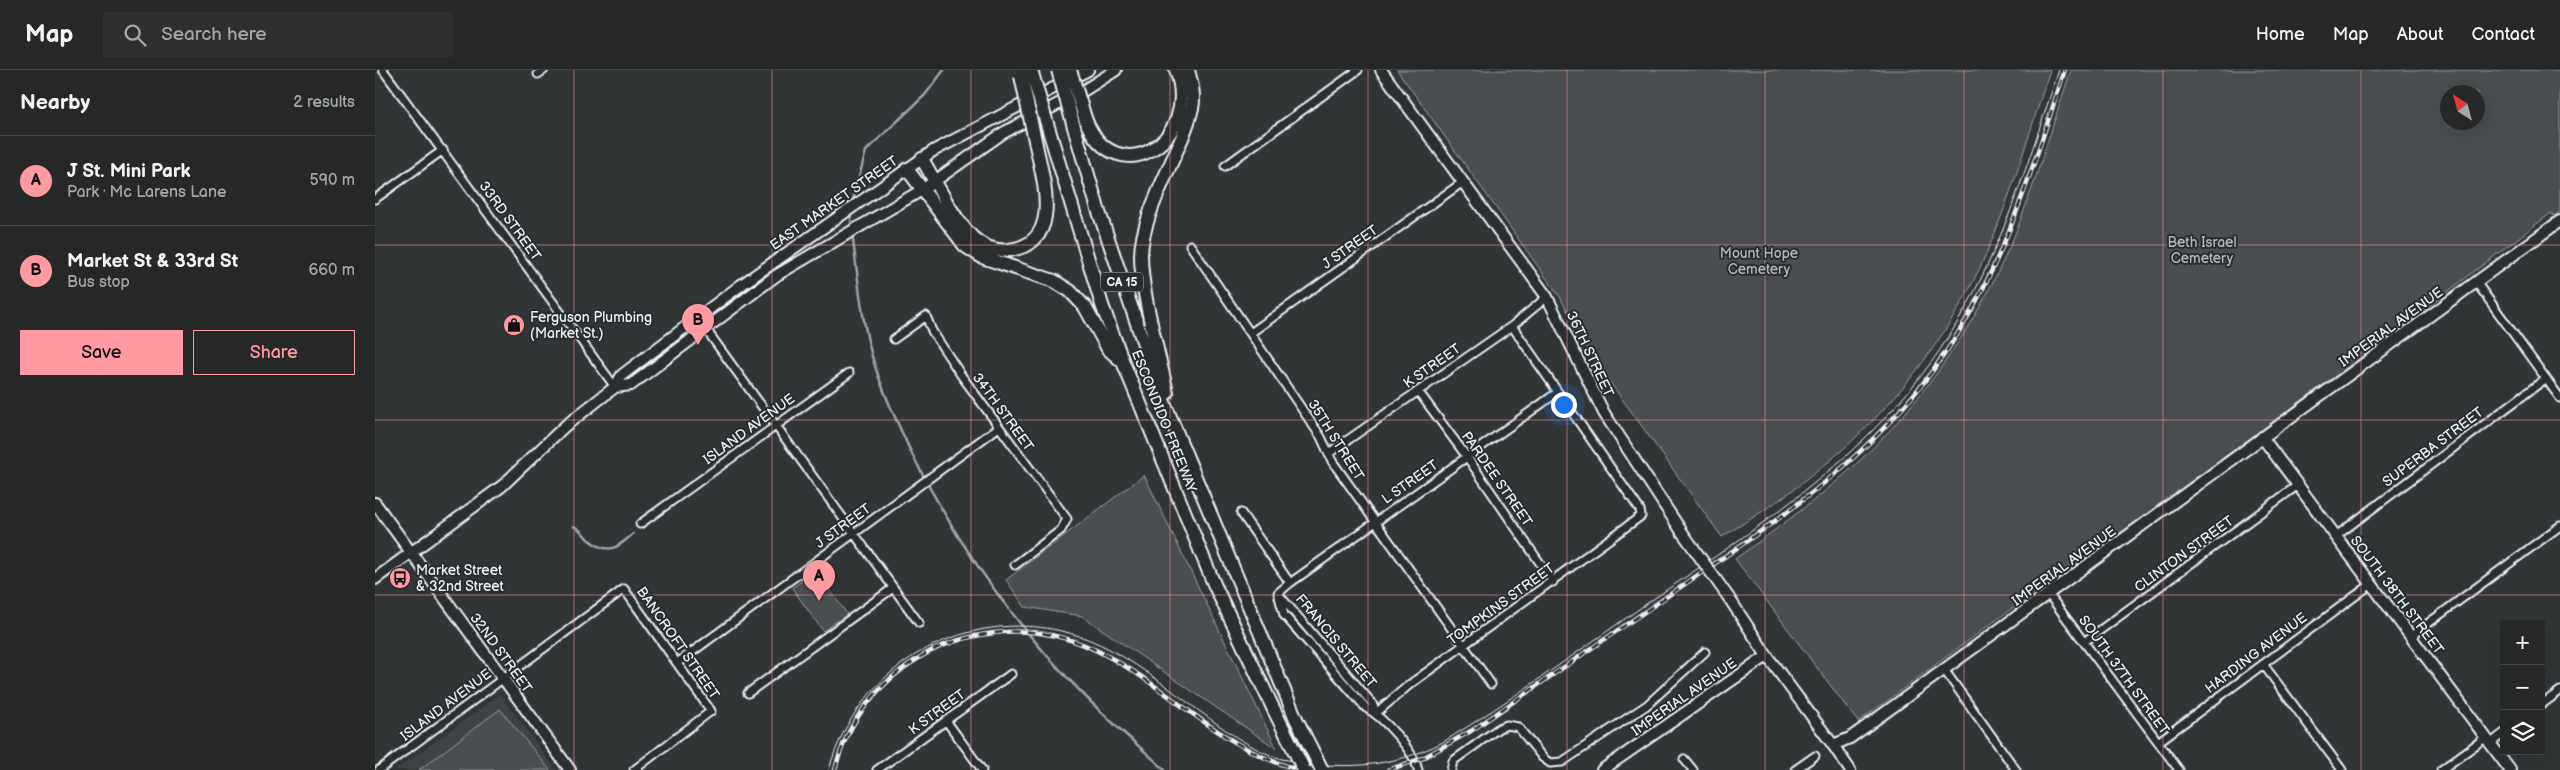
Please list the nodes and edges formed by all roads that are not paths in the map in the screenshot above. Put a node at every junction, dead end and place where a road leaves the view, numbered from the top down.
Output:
1 (1058, 70) edge
2 (1070, 70) edge
3 (1088, 70) edge
4 (1116, 70) edge
5 (1176, 70) edge
6 (1188, 70) edge
7 (1358, 70) edge
8 (1381, 70) edge
9 (386, 71) edge
10 (1026, 72) edge
11 (1080, 124) junction
12 (443, 150) junction
13 (922, 159) junction
14 (1225, 166) dead end
15 (907, 169) junction
16 (935, 180) junction
17 (1463, 182) junction
18 (922, 190) junction
19 (375, 199) edge
20 (2560, 221) edge
21 (1191, 245) dead end
22 (2476, 282) junction
23 (1547, 297) junction
24 (697, 317) junction
25 (1512, 326) junction
26 (706, 328) junction
27 (1252, 332) junction
28 (894, 339) dead end
29 (1123, 362) junction
30 (849, 372) dead end
31 (2545, 379) junction
32 (615, 387) junction
33 (1418, 391) junction
34 (1558, 392) junction
35 (2560, 398) edge
36 (776, 425) junction
37 (999, 427) junction
38 (1176, 434) junction
39 (2262, 437) junction
40 (1329, 453) junction
41 (1467, 457) junction
42 (2298, 485) junction
43 (375, 503) edge
44 (1241, 513) dead end
45 (1374, 522) junction
46 (640, 524) dead end
47 (2560, 526) edge
48 (854, 533) junction
49 (2336, 536) junction
50 (411, 552) junction
51 (1015, 565) dead end
52 (375, 579) edge
53 (1290, 582) junction
54 (1553, 582) junction
55 (2370, 585) junction
56 (893, 588) junction
57 (625, 589) joint
58 (1278, 593) joint
59 (2049, 595) junction
60 (919, 623) dead end
61 (2411, 636) junction
62 (2084, 642) junction
63 (1463, 647) junction
64 (1705, 652) dead end
65 (1767, 656) junction
66 (677, 663) junction
67 (2263, 664) junction
68 (1945, 671) junction
69 (1011, 674) dead end
70 (503, 678) junction
71 (1491, 684) dead end
72 (2560, 691) edge
73 (748, 693) dead end
74 (2545, 702) edge
75 (1376, 713) junction
76 (947, 722) junction
77 (2500, 735) edge
78 (2488, 740) junction
79 (2158, 742) junction
80 (1833, 745) junction
81 (1815, 756) dead end
82 (1685, 759) dead end
83 (379, 770) edge
84 (571, 770) edge
85 (634, 770) edge
86 (877, 770) edge
87 (982, 770) edge
88 (1303, 770) edge
89 (1322, 770) edge
90 (1419, 770) edge
91 (1451, 770) edge
92 (1602, 770) edge
93 (1693, 770) edge
94 (1795, 770) edge
95 (1850, 770) edge
96 (2016, 770) edge
97 (2179, 770) edge
98 (2342, 770) edge
99 (2441, 770) edge
100 (2510, 770) edge

1 - 11 highway, ESCONDIDO FREEWAY / CA 15, bridge
2 - 11 highway, bridge
3 - 13 main road, EAST MARKET STREET
4 - 16 main road
5 - 11 highway
6 - 38 highway
7 - 14 street
8 - 17 main road, 36TH STREET
9 - 12 street, 33RD STREET
10 - 16 highway, bridge
10 - 29 highway, ESCONDIDO FREEWAY / CA 15, bridge
11 - 38 highway, ESCONDIDO FREEWAY / CA 15
12 - 19 street
12 - 32 street, 33RD STREET
13 - 15 main road, EAST MARKET STREET
13 - 16 highway
15 - 18 highway
15 - 24 main road, EAST MARKET STREET
16 - 18 main road
17 - 23 main road, 36TH STREET
17 - 27 street, J STREET
18 - 26 main road, EAST MARKET STREET
18 - 29 highway
20 - 22 main road, IMPERIAL AVENUE
21 - 27 street, 35TH STREET
22 - 31 street
22 - 39 main road, IMPERIAL AVENUE
23 - 25 street, K STREET
23 - 65 main road, 36TH STREET, bridge
24 - 26 street
24 - 32 main road, EAST MARKET STREET
25 - 33 street, K STREET
25 - 34 street
26 - 32 main road, EAST MARKET STREET
26 - 36 street
27 - 40 street, 35TH STREET
28 - 37 street, 34TH STREET
29 - 88 highway, ESCONDIDO FREEWAY / CA 15, bridge
30 - 36 street, ISLAND AVENUE
31 - 35 street
31 - 49 street, SUPERBA STREET
32 - 50 main road, EAST MARKET STREET
33 - 40 street, K STREET
33 - 41 street, PARDEE STREET
34 - 41 street, L STREET
34 - 54 street, TOMPKINS STREET
36 - 46 street, ISLAND AVENUE
36 - 48 street
37 - 48 street, J STREET
37 - 51 street, 34TH STREET
38 - 89 highway, ESCONDIDO FREEWAY / CA 15, bridge
39 - 42 main road, SOUTH 38TH STREET
39 - 59 main road, IMPERIAL AVENUE
40 - 45 street, 35TH STREET
41 - 45 street, L STREET
41 - 54 street, PARDEE STREET
42 - 49 main road, SOUTH 38TH STREET
42 - 62 street, CLINTON STREET
43 - 50 main road, 32ND STREET
44 - 53 street, FRANCIS STREET
45 - 53 street, L STREET
45 - 63 street, 35TH STREET
47 - 61 street
48 - 56 street
48 - 66 street, J STREET
49 - 55 main road, SOUTH 38TH STREET
50 - 52 main road, EAST MARKET STREET
50 - 70 main road, 32ND STREET
53 - 58 street, L STREET
54 - 63 street, TOMPKINS STREET
55 - 61 main road, SOUTH 38TH STREET
55 - 67 street, HARDING AVENUE
56 - 60 street
56 - 73 street
57 - 66 street, BANCROFT STREET
57 - 70 street, ISLAND AVENUE
58 - 75 street, FRANCIS STREET
59 - 62 street, SOUTH 37TH STREET
59 - 68 main road, IMPERIAL AVENUE
61 - 78 main road, SOUTH 38TH STREET
62 - 79 street, SOUTH 37TH STREET
63 - 71 street, 35TH STREET
63 - 75 street, TOMPKINS STREET
64 - 91 street
65 - 80 main road
65 - 92 main road, IMPERIAL AVENUE
66 - 85 street, BANCROFT STREET
67 - 79 street, HARDING AVENUE
67 - 98 street
68 - 80 main road, IMPERIAL AVENUE
68 - 96 street
69 - 76 street, K STREET
70 - 83 street, ISLAND AVENUE
70 - 84 main road, 32ND STREET
72 - 74 street
75 - 90 street, FRANCIS STREET
76 - 86 street, K STREET
76 - 87 street
77 - 78 street
78 - 99 street
78 - 100 main road, SOUTH 38TH STREET
79 - 97 street, SOUTH 37TH STREET
80 - 95 main road
81 - 94 street
82 - 93 street

